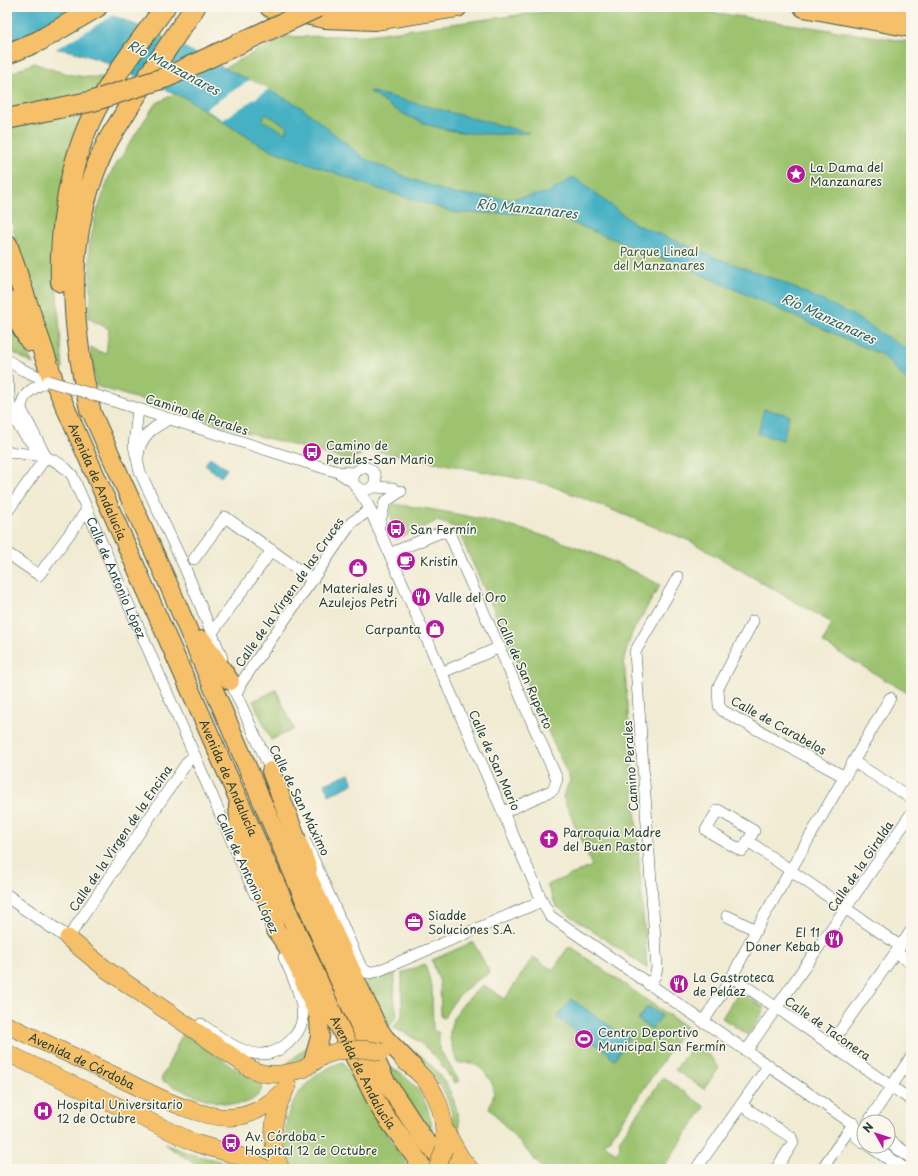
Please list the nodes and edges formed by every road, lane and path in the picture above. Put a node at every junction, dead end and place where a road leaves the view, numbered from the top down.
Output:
1 (97, 7) edge
2 (165, 7) edge
3 (270, 7) edge
4 (318, 7) edge
5 (457, 7) edge
6 (804, 7) edge
7 (889, 7) edge
8 (192, 11) edge
9 (911, 11) edge
10 (911, 27) edge
11 (7, 54) edge
12 (7, 119) edge
13 (7, 244) edge
14 (7, 301) edge
15 (7, 360) edge
16 (7, 379) edge
17 (50, 379) junction
18 (97, 403) junction
19 (138, 409) junction
20 (170, 419) junction
21 (7, 452) edge
22 (46, 457) junction
23 (137, 464) junction
24 (354, 481) junction
25 (373, 484) junction
26 (401, 491) dead end
27 (369, 508) junction
28 (87, 510) junction
29 (7, 512) edge
30 (378, 529) junction
31 (272, 550) junction
32 (7, 553) edge
33 (390, 554) junction
34 (194, 558) dead end
35 (678, 577) dead end
36 (313, 580) junction
37 (167, 581) junction
38 (753, 621) dead end
39 (211, 634) junction
40 (500, 647) junction
41 (441, 673) junction
42 (233, 688) junction
43 (890, 698) dead end
44 (196, 756) junction
45 (854, 762) junction
46 (271, 771) junction
47 (845, 777) junction
48 (237, 793) junction
49 (258, 793) junction
50 (911, 798) edge
51 (504, 812) junction
52 (911, 814) edge
53 (748, 841) dead end
54 (791, 870) junction
55 (7, 896) edge
56 (319, 900) junction
57 (542, 901) junction
58 (846, 910) junction
59 (727, 916) dead end
60 (275, 929) junction
61 (756, 930) junction
62 (911, 931) edge
63 (68, 938) junction
64 (898, 949) junction
65 (911, 963) edge
66 (732, 977) junction
67 (649, 985) junction
68 (775, 1008) junction
69 (704, 1022) junction
70 (7, 1024) edge
71 (830, 1045) junction
72 (747, 1050) junction
73 (7, 1053) edge
74 (911, 1056) edge
75 (7, 1059) edge
76 (308, 1065) junction
77 (769, 1066) junction
78 (414, 1068) junction
79 (288, 1086) junction
80 (891, 1087) junction
81 (96, 1096) junction
82 (911, 1100) edge
83 (741, 1105) junction
84 (873, 1114) edge
85 (856, 1127) edge
86 (445, 1130) junction
87 (856, 1136) edge
88 (896, 1147) edge
89 (882, 1154) edge
90 (911, 1157) edge
91 (266, 1169) edge
92 (281, 1169) edge
93 (424, 1169) edge
94 (437, 1169) edge
95 (450, 1169) edge
96 (470, 1169) edge
97 (696, 1169) edge
98 (776, 1169) edge
99 (822, 1169) edge
100 (904, 1169) edge

1 - 11 highway
2 - 18 highway
3 - 5 highway
4 - 12 highway, bridge
6 - 10 highway
7 - 9 highway
8 - 18 highway
13 - 17 highway
14 - 17 highway
15 - 17 street, Camino de Perales
16 - 22 street
17 - 18 street, Camino de Perales, bridge
17 - 22 street
17 - 48 highway, Avenida de Andalucía
18 - 19 street, Camino de Perales
18 - 37 highway, Avenida de Andalucía
19 - 20 street, Camino de Perales
19 - 23 street, Calle de San Máximo
20 - 23 street
20 - 24 street, Camino de Perales
21 - 22 street
22 - 28 street, Calle de Antonio López
22 - 29 street
23 - 39 street, Calle de San Máximo
24 - 25 street, Camino de Perales
24 - 25 street, Camino de Perales
24 - 27 street, Calle de San Mario
25 - 27 street
26 - 30 street
27 - 30 street, Calle de San Mario
27 - 36 street, Calle de la Virgen de las Cruces
28 - 32 street
28 - 44 street, Calle de Antonio López
30 - 33 street, Calle de San Mario
31 - 34 street
31 - 36 street
31 - 39 street
33 - 40 street, Calle de San Ruperto
33 - 41 street, Calle de San Mario
35 - 67 street, Camino Perales
36 - 42 street, Calle de la Virgen de las Cruces
37 - 42 highway
37 - 49 highway, Avenida de Andalucía
38 - 47 street, Calle de Carabelos
39 - 42 street, Calle de San Máximo
40 - 41 street
40 - 51 street, Calle de San Ruperto
41 - 51 street, Calle de San Mario
42 - 46 street, Calle de San Máximo
43 - 45 street
44 - 60 street, Calle de Antonio López
44 - 63 street, Calle de la Virgen de la Encina
45 - 47 street
45 - 50 street
46 - 56 highway
46 - 57 street, Calle de San Máximo
47 - 54 street
48 - 60 highway
48 - 93 highway, Avenida de Andalucía
49 - 56 highway
49 - 95 highway, Avenida de Andalucía
51 - 57 street, Calle de San Mario
52 - 58 street, Calle de la Giralda
53 - 54 street
54 - 58 street
54 - 61 street
55 - 63 street, Calle de Antonio López
56 - 78 highway
57 - 67 street, Calle de San Mario
58 - 64 street
58 - 68 street, Calle de la Giralda
59 - 61 street
60 - 63 street, Calle de Antonio López
60 - 76 highway
61 - 66 street
62 - 64 street
63 - 76 main road
64 - 65 street
64 - 71 street
66 - 68 street, Calle de Taconera
66 - 69 street
67 - 69 street, Calle de San Mario
68 - 71 street, Calle de Taconera
68 - 72 street, Calle de la Giralda
69 - 72 street, Calle de San Mario
70 - 79 main road, Avenida de Córdoba
71 - 80 street, Calle de Taconera
72 - 77 street, Calle de San Mario
73 - 81 main road
74 - 80 street
75 - 81 main road
76 - 78 main road, bridge
76 - 79 main road
77 - 83 street
77 - 85 street, Calle de San Mario
78 - 86 main road
79 - 92 main road
80 - 82 street, Calle de Taconera
80 - 84 street
81 - 91 main road
83 - 97 street
83 - 98 street
86 - 94 main road, bridge
86 - 96 main road
87 - 99 street
88 - 90 street
89 - 100 street

